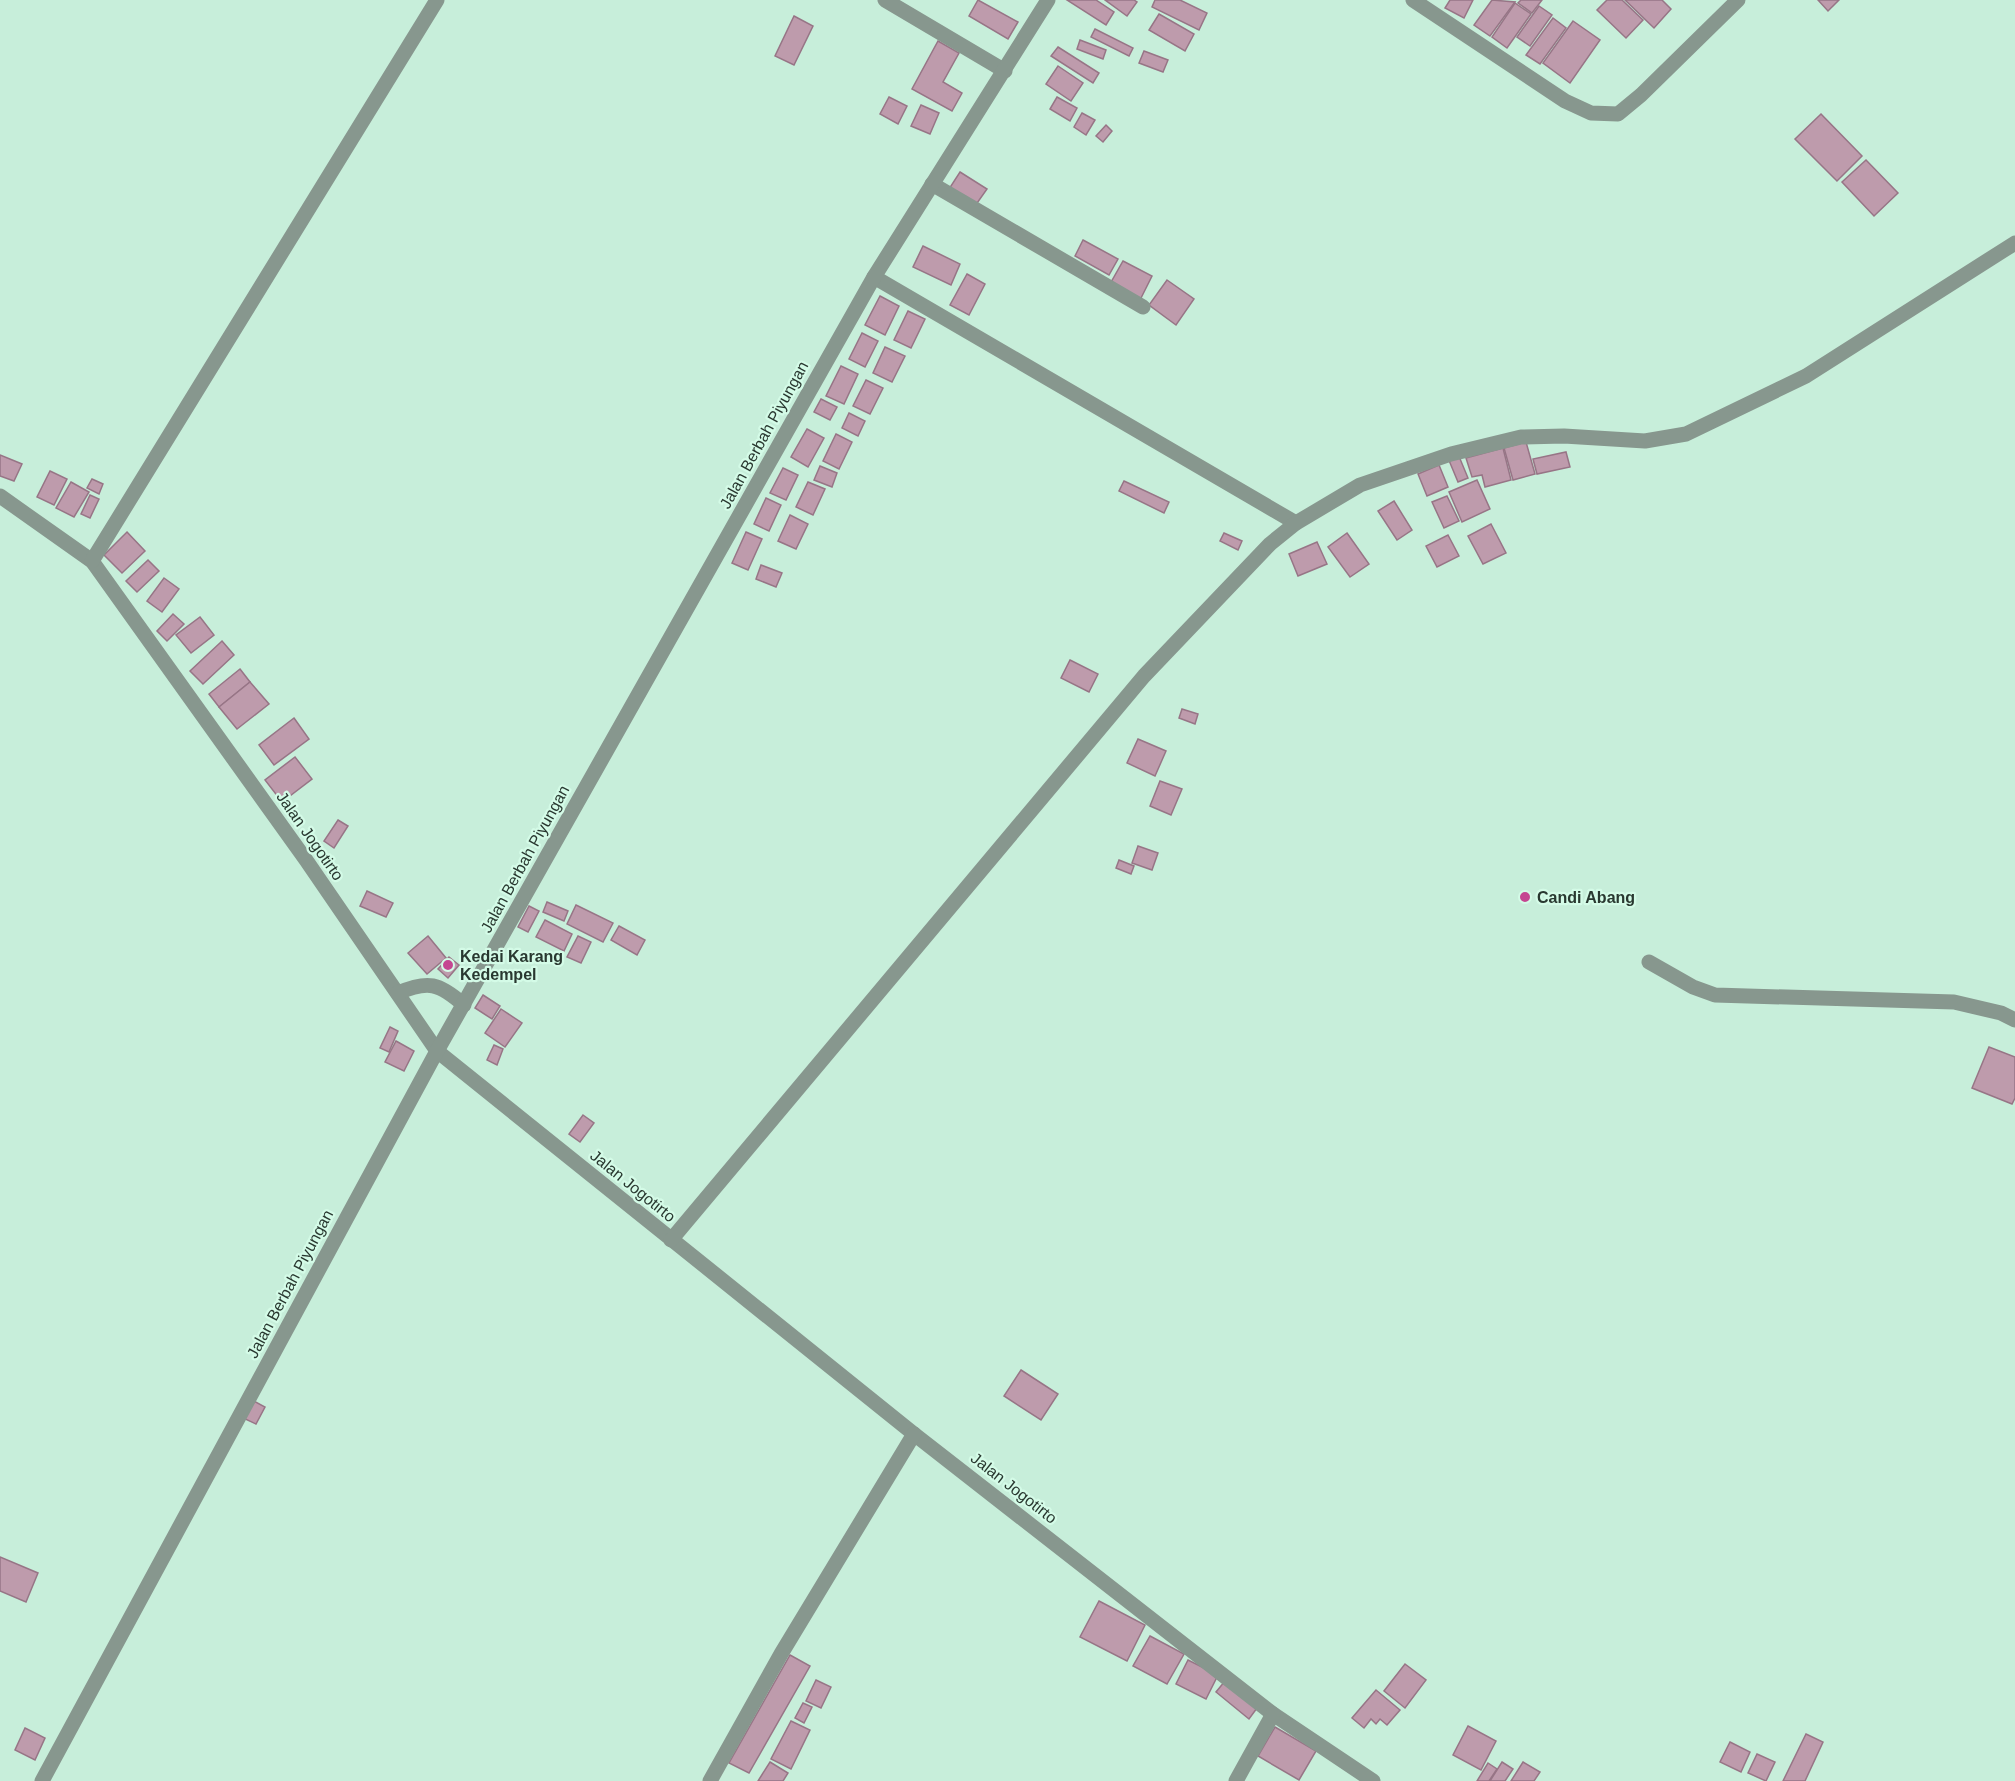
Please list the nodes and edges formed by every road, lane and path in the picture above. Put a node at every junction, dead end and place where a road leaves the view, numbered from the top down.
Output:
1 (436, 0) edge
2 (885, 0) edge
3 (1048, 0) edge
4 (1413, 0) edge
5 (1738, 0) edge
6 (1005, 71) junction
7 (932, 184) junction
8 (2015, 243) edge
9 (874, 277) junction
10 (1143, 307) dead end
11 (0, 496) edge
12 (1296, 523) junction
13 (92, 561) junction
14 (1649, 962) dead end
15 (398, 993) junction
16 (464, 1005) junction
17 (2015, 1020) edge
18 (437, 1051) junction
19 (671, 1240) junction
20 (914, 1434) junction
21 (1273, 1714) junction
22 (42, 1781) edge
23 (710, 1781) edge
24 (1236, 1781) edge
25 (1373, 1781) edge

1 - 13 street
2 - 6 street
3 - 6 street, Jalan Berbah Piyungan
4 - 5 street
6 - 7 street, Jalan Berbah Piyungan
7 - 9 street, Jalan Berbah Piyungan
7 - 10 street
8 - 12 street
9 - 12 street
9 - 16 street, Jalan Berbah Piyungan
11 - 13 street, Jalan Jogotirto
12 - 19 street
13 - 15 street, Jalan Jogotirto
14 - 17 street
15 - 16 street
15 - 18 street, Jalan Jogotirto
16 - 18 street, Jalan Berbah Piyungan
18 - 19 street, Jalan Jogotirto
18 - 22 street, Jalan Berbah Piyungan
19 - 20 street, Jalan Jogotirto
20 - 21 street, Jalan Jogotirto
20 - 23 street
21 - 24 street
21 - 25 street, Jalan Jogotirto

